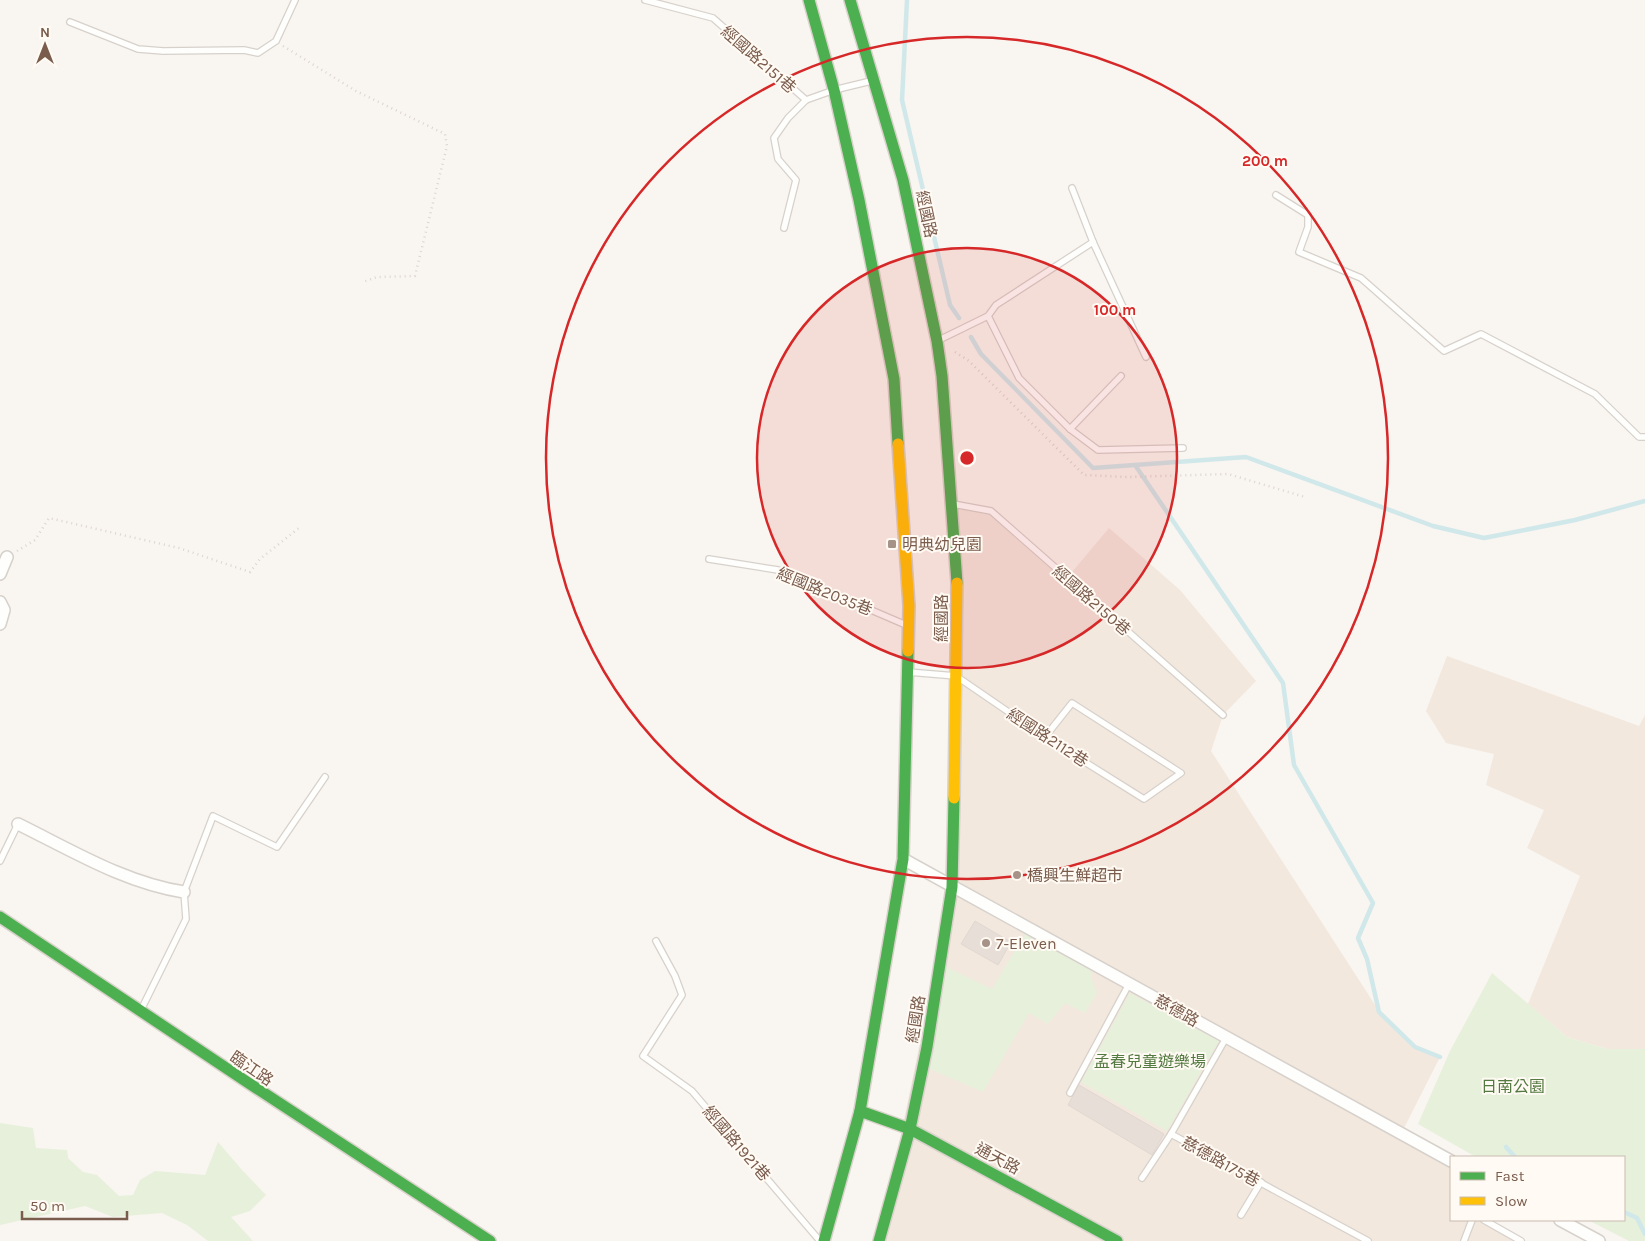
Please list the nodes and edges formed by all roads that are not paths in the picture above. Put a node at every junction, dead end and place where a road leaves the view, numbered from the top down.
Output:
1 (296, 0) edge
2 (645, 0) edge
3 (809, 0) edge
4 (850, 0) edge
5 (70, 22) dead end
6 (873, 80) junction
7 (834, 90) junction
8 (806, 100) junction
9 (1072, 188) dead end
10 (1276, 195) dead end
11 (784, 228) dead end
12 (1093, 242) junction
13 (988, 316) junction
14 (937, 341) junction
15 (1146, 357) dead end
16 (1121, 376) dead end
17 (1070, 430) junction
18 (1645, 437) edge
19 (1183, 448) dead end
20 (951, 504) junction
21 (7, 557) road end
22 (709, 560) dead end
23 (0, 574) edge
24 (0, 602) edge
25 (0, 624) edge
26 (908, 626) junction
27 (907, 672) junction
28 (956, 676) junction
29 (1223, 715) dead end
30 (1045, 737) junction
31 (325, 777) dead end
32 (18, 824) joint
33 (903, 859) junction
34 (0, 862) edge
35 (952, 887) junction
36 (184, 892) junction
37 (0, 917) edge
38 (656, 941) dead end
39 (1129, 984) junction
40 (140, 1012) junction
41 (1226, 1038) junction
42 (1070, 1092) dead end
43 (860, 1111) junction
44 (910, 1129) junction
45 (1171, 1134) junction
46 (1450, 1160) edge
47 (1142, 1178) dead end
48 (1261, 1182) junction
49 (1241, 1215) dead end
50 (1472, 1221) edge
51 (1486, 1221) edge
52 (1562, 1221) edge
53 (1099, 1236) edge
54 (490, 1241) edge
55 (822, 1241) edge
56 (879, 1241) edge
57 (1117, 1241) edge
58 (1368, 1241) edge
59 (1464, 1241) edge
60 (1521, 1241) edge
61 (1599, 1241) edge

1 - 5 lane
2 - 8 lane, 經國路2151巷
3 - 7 main road, 經國路
4 - 6 main road, 經國路
6 - 7 lane, 經國路2151巷
6 - 14 main road, 經國路
7 - 8 lane, 經國路2151巷
7 - 26 main road, 經國路
8 - 11 lane
9 - 12 lane
10 - 18 lane
12 - 13 lane
12 - 15 lane
13 - 14 lane
13 - 17 lane
14 - 20 main road, 經國路
16 - 17 lane
17 - 19 lane
20 - 28 main road, 經國路
20 - 29 lane, 經國路2150巷
21 - 23 street
22 - 26 lane, 經國路2035巷
24 - 25 street
26 - 27 main road, 經國路
27 - 28 lane, 經國路2112巷
27 - 33 main road, 經國路
28 - 30 lane, 經國路2112巷
28 - 35 main road, 經國路
30 - 30 lane, 經國路2112巷
31 - 36 lane
32 - 34 lane
32 - 36 street
33 - 35 street, 慈德路
33 - 43 main road, 經國路
35 - 39 street, 慈德路
35 - 44 main road, 經國路
36 - 40 lane
37 - 40 main road, 臨江路
38 - 55 lane, 經國路1921巷
39 - 41 street, 慈德路
39 - 42 lane
40 - 54 main road, 臨江路
41 - 45 lane, 慈德路175巷
41 - 46 street, 慈德路
43 - 44 main road, 通天路
43 - 55 main road, 經國路
44 - 53 main road, 通天路
44 - 56 main road, 經國路
45 - 47 lane
45 - 48 lane, 慈德路175巷
48 - 49 lane
48 - 58 lane, 慈德路175巷
50 - 59 lane
51 - 60 lane
52 - 61 street
53 - 57 main road, 通天路

